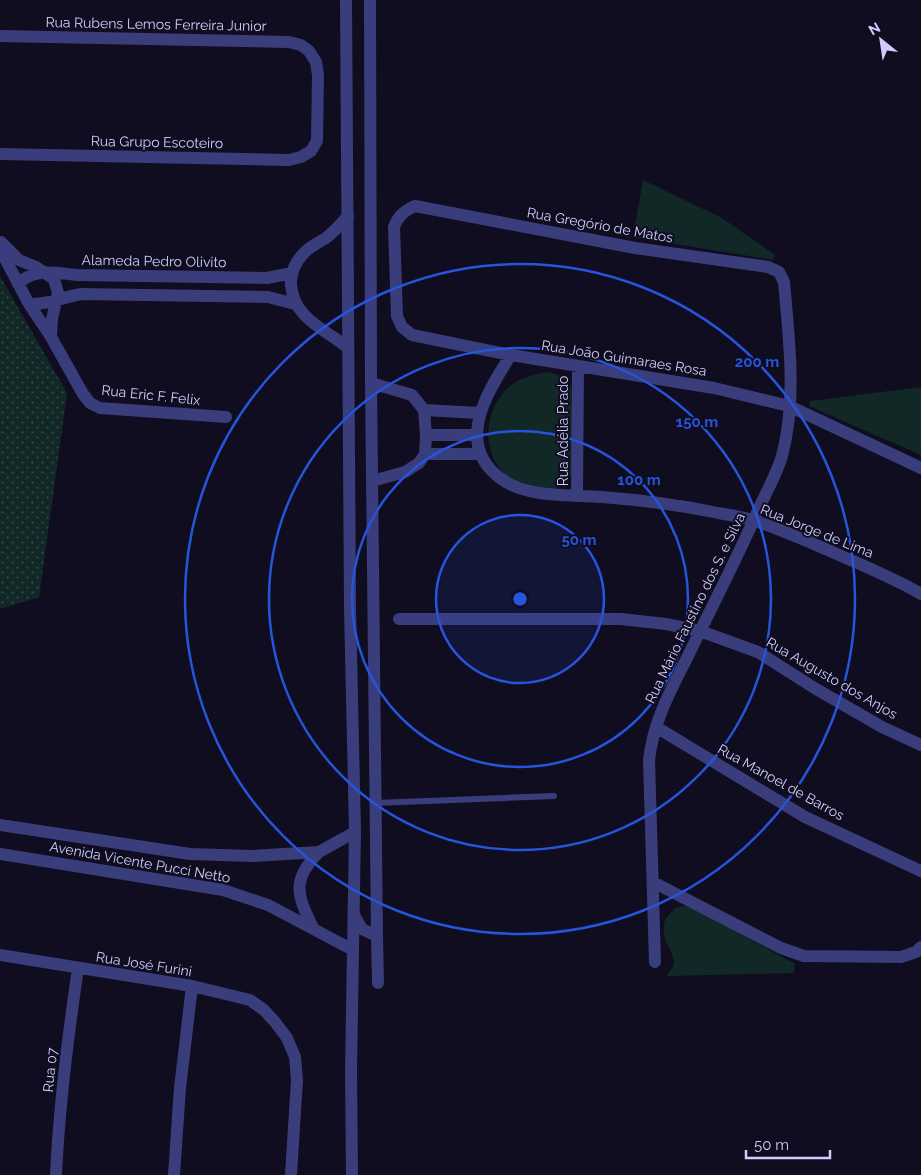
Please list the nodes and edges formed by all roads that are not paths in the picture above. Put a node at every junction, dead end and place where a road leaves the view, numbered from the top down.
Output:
1 (346, 0) edge
2 (370, 0) edge
3 (0, 36) edge
4 (312, 151) joint
5 (0, 154) edge
6 (348, 174) junction
7 (370, 174) junction
8 (348, 216) junction
9 (0, 242) edge
10 (0, 248) edge
11 (779, 272) joint
12 (46, 273) junction
13 (292, 273) junction
14 (18, 284) junction
15 (56, 302) junction
16 (29, 304) junction
17 (295, 304) junction
18 (402, 327) joint
19 (51, 337) junction
20 (348, 348) junction
21 (511, 355) junction
22 (578, 366) junction
23 (371, 383) junction
24 (789, 406) junction
25 (424, 410) junction
26 (480, 413) junction
27 (226, 417) dead end
28 (426, 435) junction
29 (477, 435) junction
30 (425, 454) junction
31 (480, 454) junction
32 (921, 468) edge
33 (372, 481) junction
34 (577, 495) junction
35 (754, 520) junction
36 (921, 594) edge
37 (350, 607) junction
38 (373, 607) junction
39 (399, 619) dead end
40 (700, 631) junction
41 (656, 727) junction
42 (921, 745) edge
43 (554, 796) dead end
44 (375, 803) junction
45 (0, 825) edge
46 (355, 832) junction
47 (319, 852) junction
48 (0, 854) edge
49 (921, 871) edge
50 (653, 882) junction
51 (354, 914) junction
52 (313, 928) junction
53 (377, 936) junction
54 (918, 949) edge
55 (353, 950) junction
56 (0, 955) edge
57 (655, 962) dead end
58 (78, 968) junction
59 (378, 983) dead end
60 (192, 986) junction
61 (56, 1175) edge
62 (174, 1175) edge
63 (291, 1175) edge
64 (352, 1175) edge

1 - 6 street
2 - 7 street
3 - 4 street, Rua Rubens Lemos Ferreira Junior
4 - 5 street, Rua Grupo Escoteiro
6 - 7 street
6 - 8 street
7 - 23 street
8 - 13 street
8 - 20 street
9 - 12 street
10 - 14 street
11 - 18 street, Rua Gregório de Matos
11 - 24 street, Rua Mário Faustino dos S. e Silva
12 - 13 street, Alameda Pedro Olivito
12 - 14 street, Alameda Pedro Olivito
12 - 15 street
13 - 17 street
14 - 16 street
15 - 16 street
15 - 17 street
15 - 19 street
16 - 19 street, Rua Eric F. Felix
17 - 20 street
18 - 21 street, Rua João Guimaraes Rosa
19 - 27 street, Rua Eric F. Felix
20 - 37 street
21 - 22 street, Rua João Guimaraes Rosa
21 - 26 street
22 - 24 street, Rua João Guimaraes Rosa
22 - 34 street, Rua Adélia Prado
23 - 25 street
23 - 33 street
24 - 32 street, Rua João Guimaraes Rosa
24 - 35 street, Rua Mário Faustino dos S. e Silva
25 - 26 street
25 - 28 street
26 - 29 street
28 - 29 street
28 - 30 street
29 - 31 street
30 - 31 street
30 - 33 street
31 - 34 street, Rua Jorge de Lima
33 - 38 street
34 - 35 street, Rua Jorge de Lima
35 - 36 street, Rua Jorge de Lima
35 - 40 street, Rua Mário Faustino dos S. e Silva
37 - 38 street
37 - 46 street
38 - 44 street
39 - 40 street, Rua Augusto dos Anjos
40 - 41 street, Rua Mário Faustino dos S. e Silva
40 - 42 street, Rua Augusto dos Anjos
41 - 49 street, Rua Manoel de Barros
41 - 50 street, Rua Mário Faustino dos S. e Silva
43 - 44 lane
44 - 53 street
45 - 47 street, Avenida Vicente Pucci Netto
46 - 47 street, Avenida Vicente Pucci Netto
46 - 51 street
47 - 52 street
48 - 52 street, Avenida Vicente Pucci Netto
50 - 54 street
50 - 57 street, Rua Mário Faustino dos S. e Silva
51 - 53 street
51 - 55 street
52 - 55 street, Avenida Vicente Pucci Netto
53 - 55 street
53 - 59 street
55 - 64 street
56 - 58 street, Rua José Furini
58 - 60 street, Rua José Furini
58 - 61 street, Rua 07
60 - 62 street
60 - 63 street, Rua José Furini

